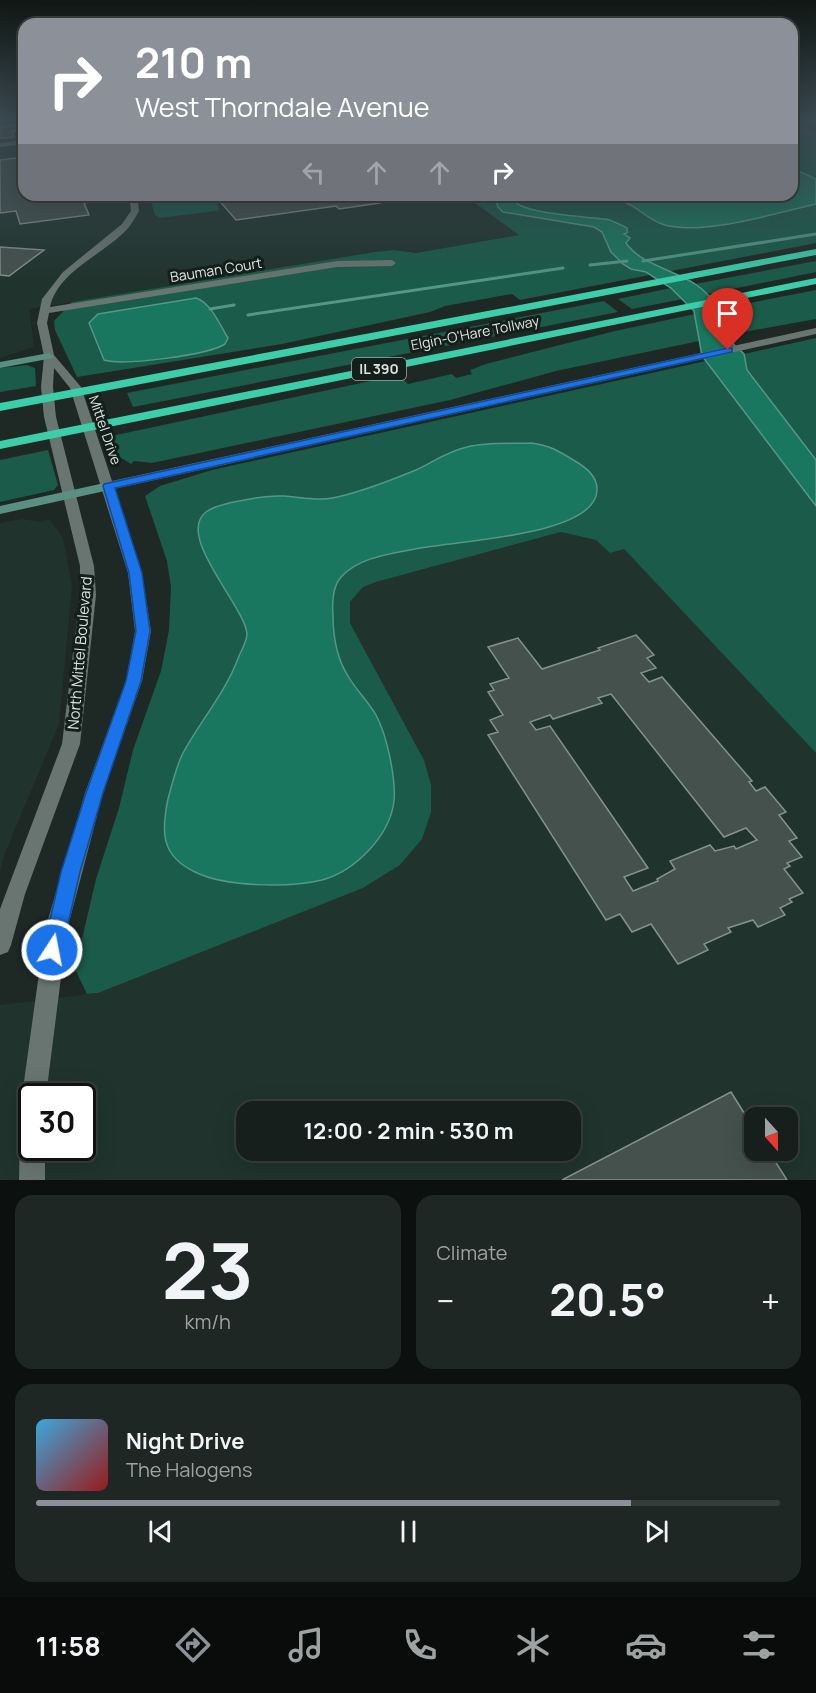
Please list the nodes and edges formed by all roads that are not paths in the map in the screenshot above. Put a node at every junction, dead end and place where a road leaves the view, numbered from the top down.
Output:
1 (134, 201) edge
2 (816, 252) edge
3 (392, 263) dead end
4 (816, 281) edge
5 (45, 311) junction
6 (816, 332) edge
7 (49, 356) junction
8 (0, 365) edge
9 (129, 382) junction
10 (0, 397) edge
11 (0, 407) edge
12 (0, 445) edge
13 (109, 486) junction
14 (69, 495) junction
15 (0, 510) edge
16 (0, 945) edge
17 (36, 1083) edge
18 (32, 1161) edge
19 (32, 1180) edge

1 - 5 street, Mittel Drive
2 - 9 highway, Elgin-O'Hare Tollway / IL 390
3 - 5 street, Bauman Court
4 - 12 highway, Elgin-O'Hare Tollway / IL 390
5 - 7 street, Mittel Drive
6 - 13 street
7 - 8 main road
7 - 13 street, Mittel Drive
7 - 14 street, Mittel Drive
9 - 10 highway
9 - 11 highway, Elgin-O'Hare Tollway / IL 390
13 - 14 main road
13 - 17 street
14 - 15 main road
14 - 16 street, North Mittel Boulevard
18 - 19 street

